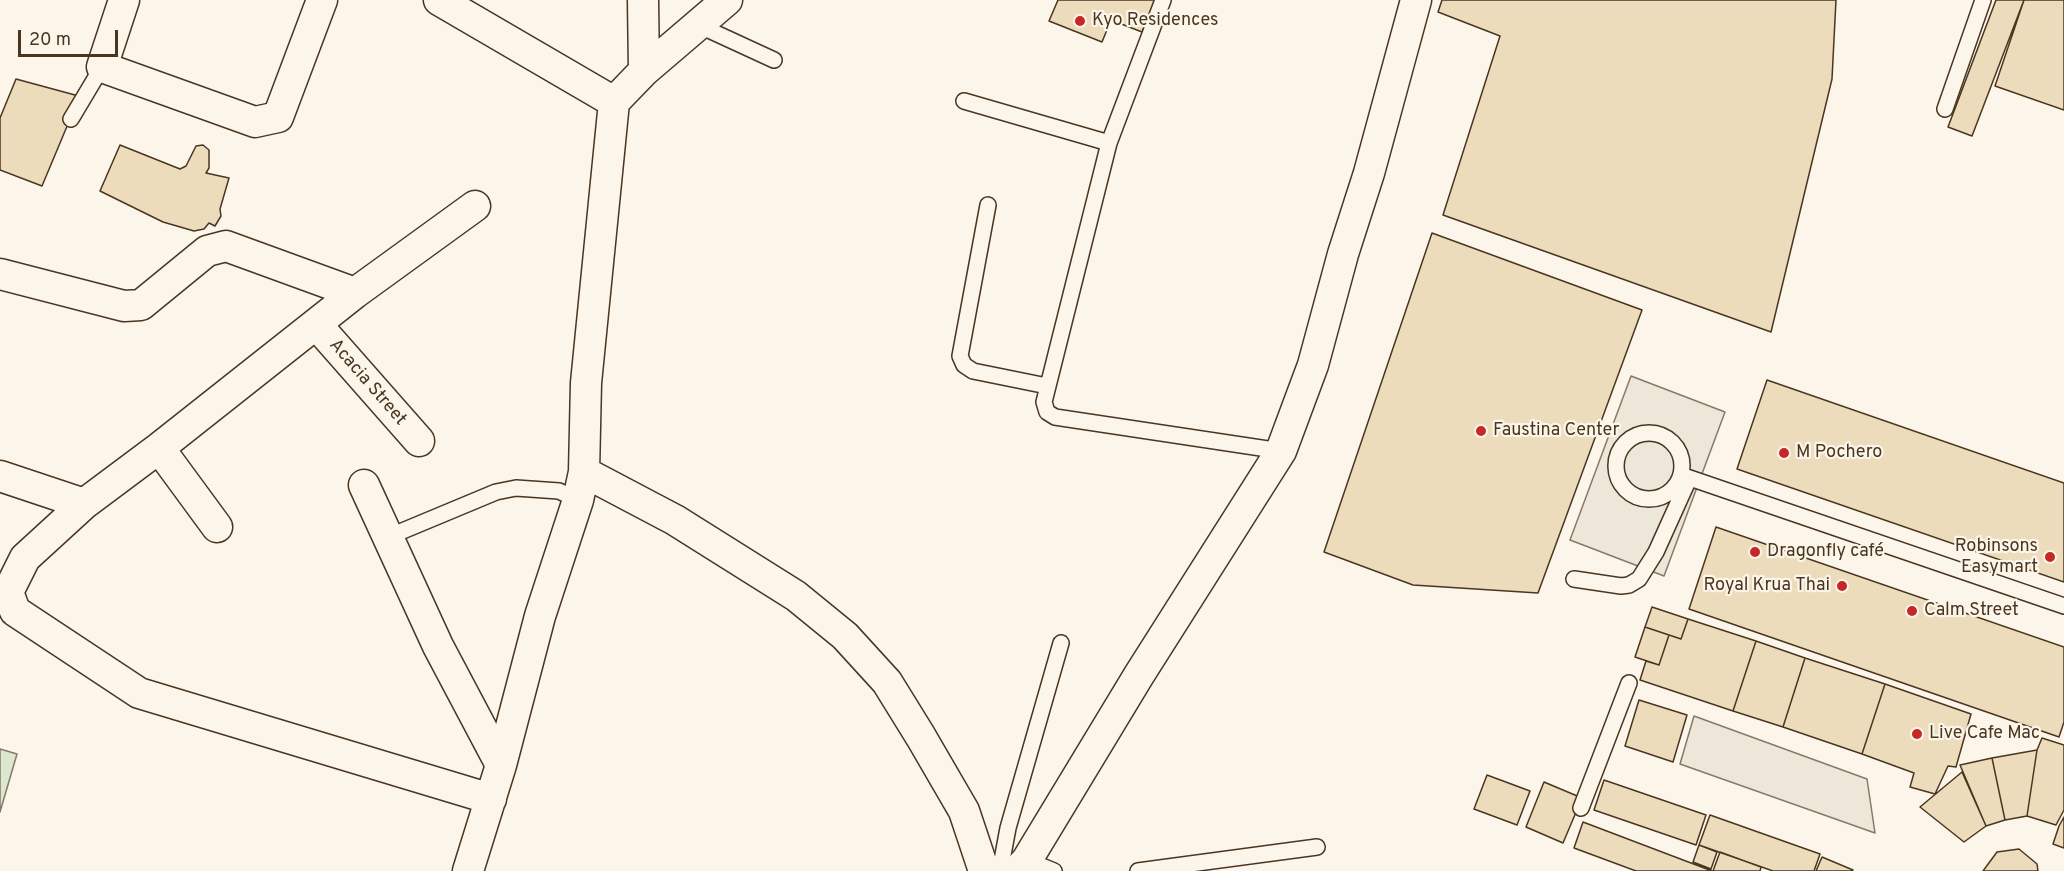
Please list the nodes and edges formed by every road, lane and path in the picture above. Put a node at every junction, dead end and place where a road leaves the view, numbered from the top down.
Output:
1 (124, 0) edge
2 (322, 0) edge
3 (439, 0) edge
4 (643, 0) edge
5 (727, 0) edge
6 (1163, 0) edge
7 (1416, 0) edge
8 (1983, 0) edge
9 (698, 25) junction
10 (774, 60) dead end
11 (102, 67) junction
12 (644, 71) junction
13 (964, 101) dead end
14 (614, 102) junction
15 (1945, 109) dead end
16 (71, 119) dead end
17 (1109, 142) junction
18 (988, 205) dead end
19 (475, 206) dead end
20 (0, 273) edge
21 (356, 292) junction
22 (316, 324) junction
23 (1047, 386) junction
24 (419, 441) dead end
25 (159, 448) junction
26 (1281, 451) junction
27 (0, 476) edge
28 (1685, 476) junction
29 (364, 485) dead end
30 (581, 486) junction
31 (84, 504) junction
32 (217, 527) dead end
33 (388, 537) junction
34 (1574, 579) dead end
35 (2064, 606) edge
36 (1061, 643) dead end
37 (1629, 683) dead end
38 (501, 765) junction
39 (491, 799) junction
40 (1581, 808) dead end
41 (1317, 847) dead end
42 (1014, 867) edge
43 (468, 871) edge
44 (984, 871) edge
45 (1054, 871) edge
46 (1138, 871) edge

1 - 11 street
2 - 11 street
3 - 14 street
4 - 12 street
5 - 9 street
6 - 17 lane
7 - 26 street
8 - 15 lane
9 - 10 lane
9 - 12 street
11 - 16 lane
12 - 14 street
13 - 17 lane
14 - 30 street
17 - 23 lane
18 - 23 lane
19 - 21 street
20 - 21 street
21 - 22 street
22 - 24 street, Acacia Street
22 - 25 street
23 - 26 lane
25 - 31 street
25 - 32 street
26 - 42 street
27 - 31 street
28 - 28 lane
28 - 34 lane
28 - 35 lane
29 - 33 street
30 - 33 lane
30 - 38 street
30 - 44 street
31 - 39 street
33 - 38 street
36 - 42 lane
37 - 40 lane
38 - 39 street
39 - 43 street
41 - 46 lane
42 - 45 lane

